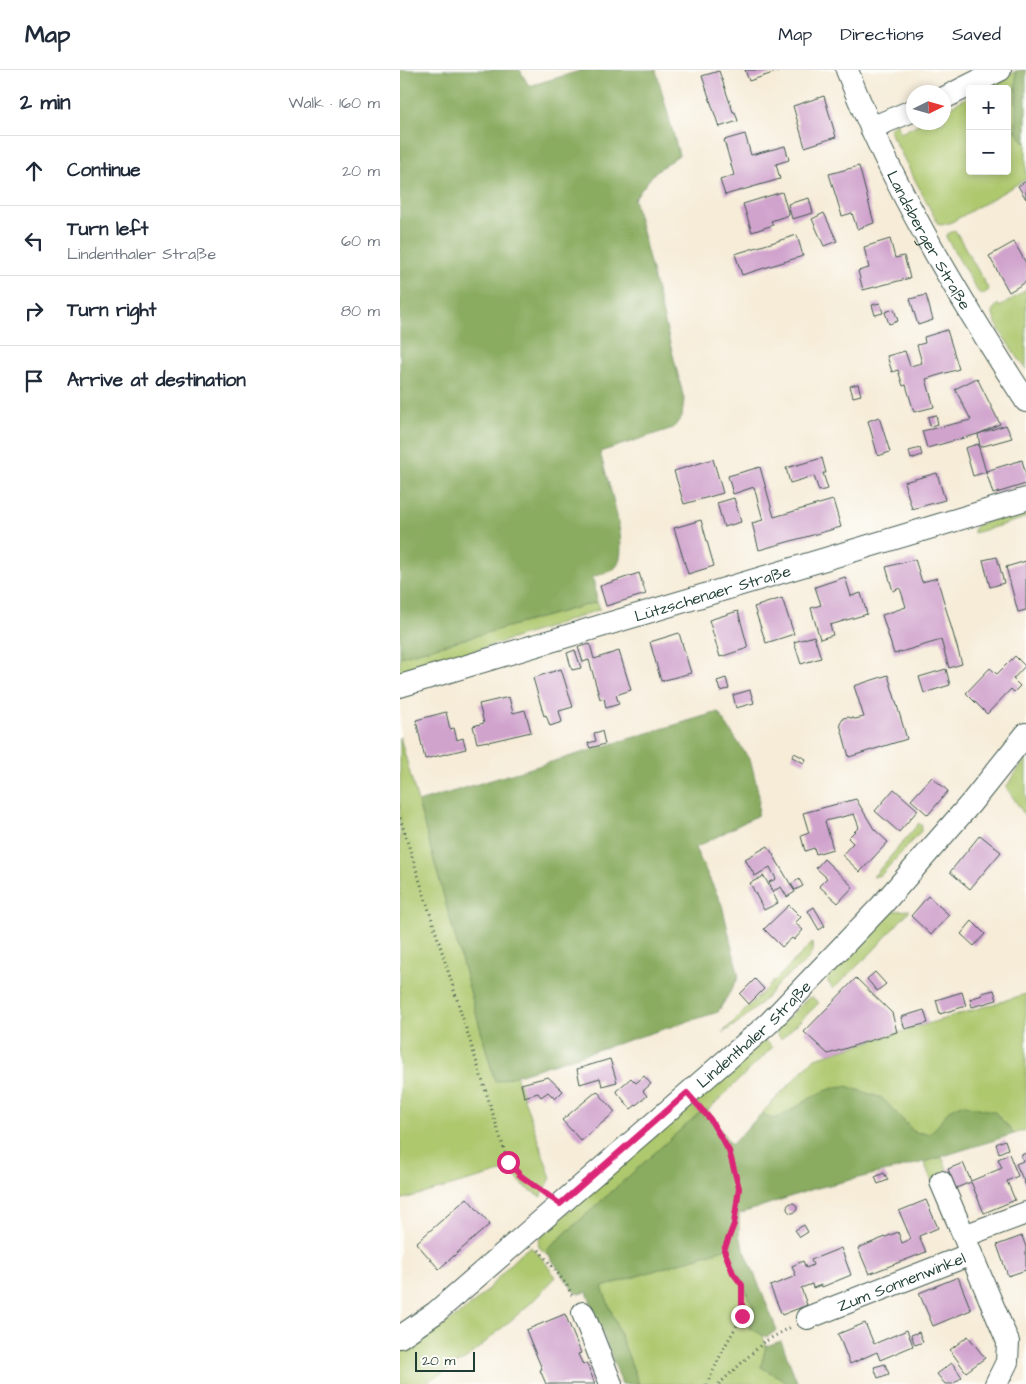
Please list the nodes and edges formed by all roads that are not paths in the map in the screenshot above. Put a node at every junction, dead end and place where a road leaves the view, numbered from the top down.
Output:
1 (847, 70) edge
2 (1000, 70) edge
3 (951, 94) edge
4 (906, 113) edge
5 (871, 128) junction
6 (1026, 401) edge
7 (1026, 499) edge
8 (400, 686) edge
9 (1026, 734) edge
10 (941, 1182) dead end
11 (1026, 1213) edge
12 (967, 1245) junction
13 (583, 1314) road end
14 (807, 1318) road end
15 (400, 1337) edge
16 (611, 1384) edge
17 (996, 1384) edge

1 - 5 street, Landsberger Straße
2 - 3 street
4 - 5 street
5 - 6 street, Landsberger Straße
7 - 8 street, Lützschenaer Straße
9 - 15 street, Lindenthaler Straße
10 - 12 street
11 - 12 street, Zum Sonnenwinkel
12 - 14 street, Zum Sonnenwinkel
12 - 17 street
13 - 16 street

